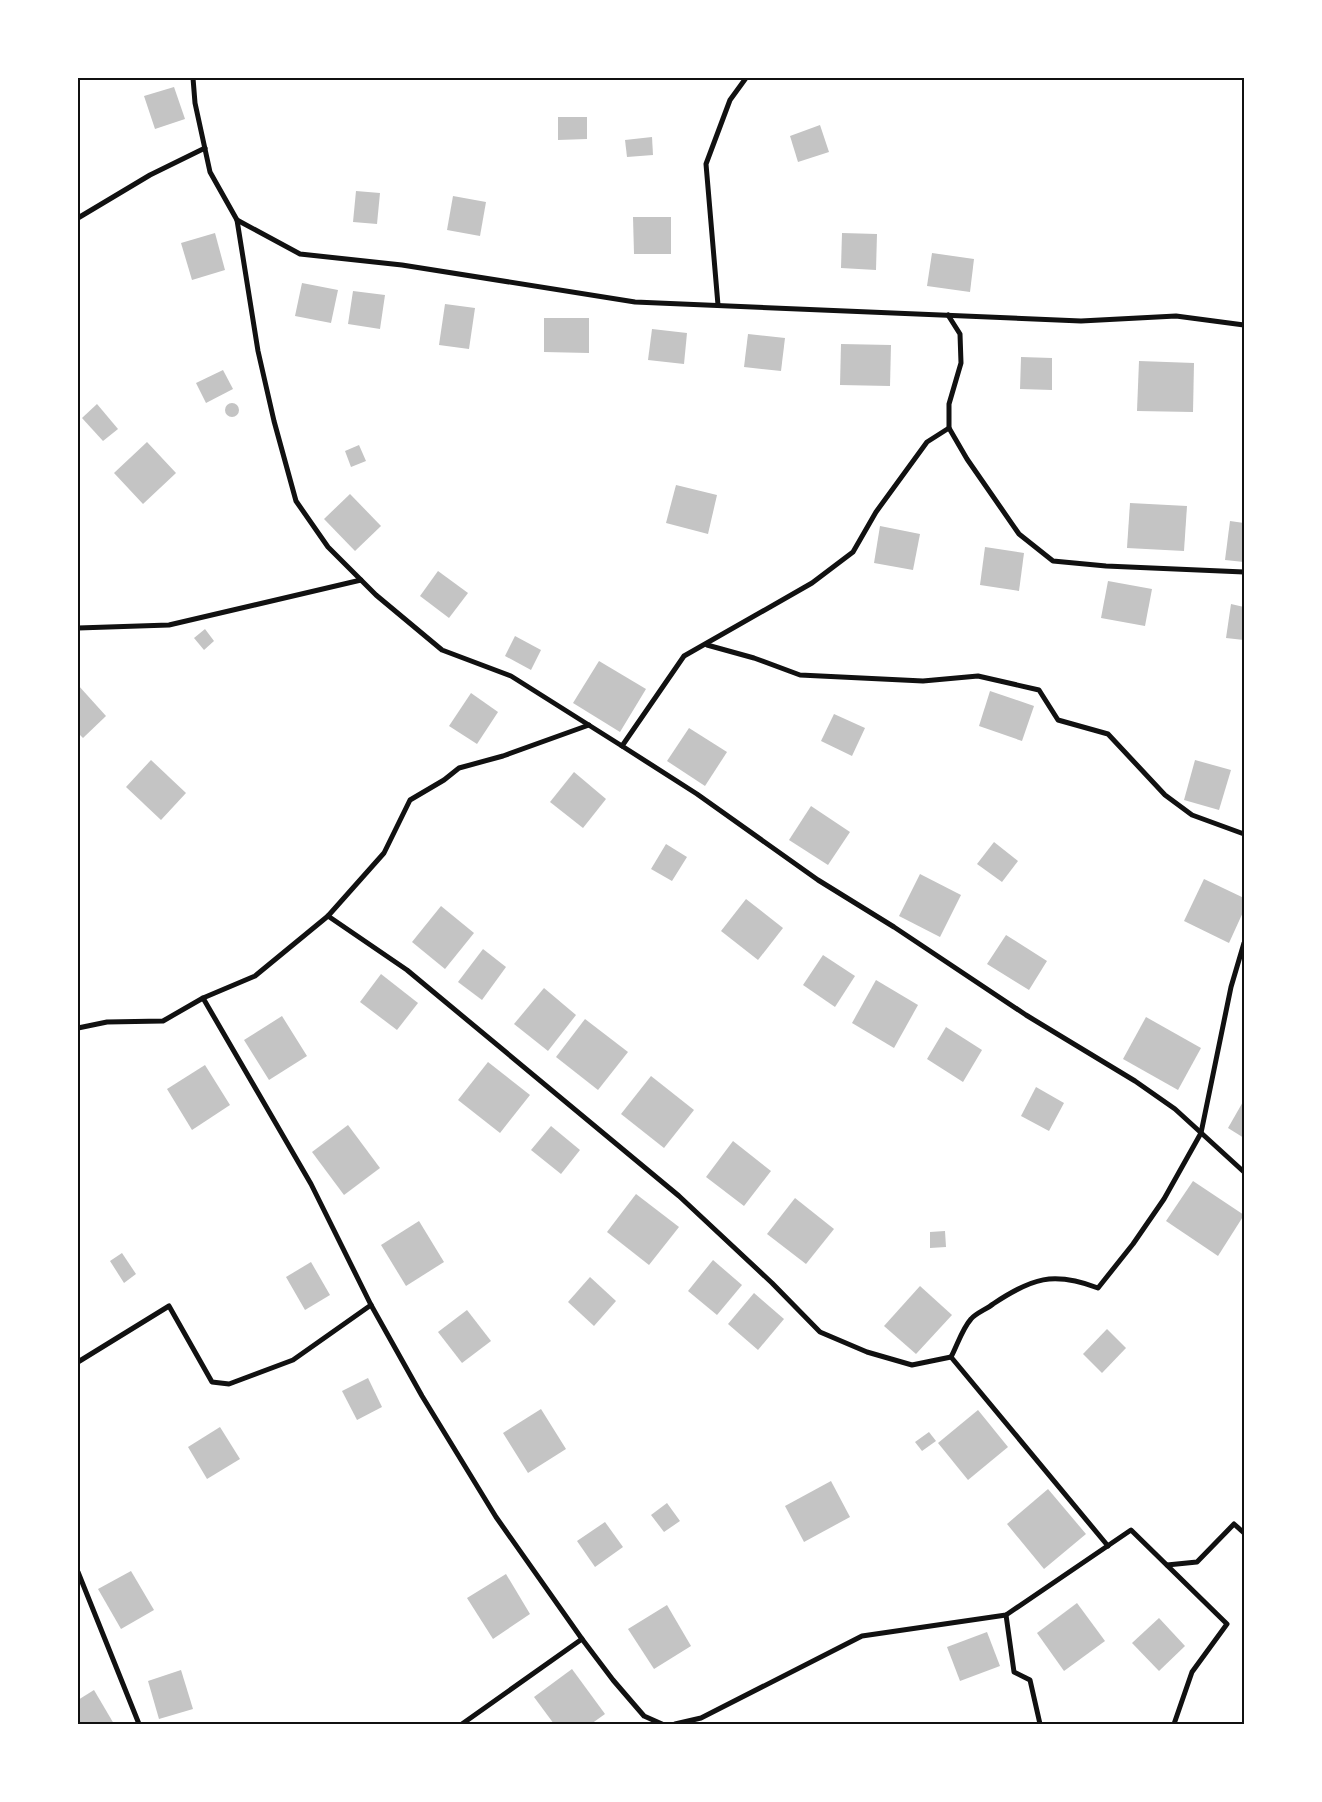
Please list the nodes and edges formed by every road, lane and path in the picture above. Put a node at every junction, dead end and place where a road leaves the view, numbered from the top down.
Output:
1 (193, 78) edge
2 (746, 78) edge
3 (205, 148) junction
4 (78, 218) edge
5 (237, 220) junction
6 (718, 305) junction
7 (948, 315) junction
8 (1244, 325) edge
9 (950, 428) junction
10 (1244, 572) edge
11 (361, 580) junction
12 (78, 628) edge
13 (707, 645) junction
14 (589, 725) junction
15 (622, 746) junction
16 (1244, 834) edge
17 (328, 916) junction
18 (1244, 943) edge
19 (203, 998) junction
20 (78, 1028) edge
21 (1201, 1133) junction
22 (1244, 1172) edge
23 (371, 1305) junction
24 (951, 1358) junction
25 (78, 1362) edge
26 (1244, 1533) edge
27 (1108, 1546) junction
28 (1167, 1565) junction
29 (78, 1572) edge
30 (1006, 1615) junction
31 (582, 1639) junction
32 (139, 1724) edge
33 (462, 1724) edge
34 (662, 1724) edge
35 (675, 1724) edge
36 (1040, 1724) edge
37 (1174, 1724) edge

1 - 3 street
2 - 6 street
3 - 4 street
3 - 5 street
5 - 6 street
5 - 11 street
6 - 7 street
7 - 8 street
7 - 9 street
9 - 10 street
9 - 13 street
11 - 12 street
11 - 14 street
13 - 15 street
13 - 16 street
14 - 15 street
14 - 17 street
15 - 21 street
17 - 19 street
17 - 24 street
18 - 21 street
19 - 20 street
19 - 23 street
21 - 22 street
21 - 24 street
23 - 25 street
23 - 31 street
24 - 27 street
26 - 28 street
27 - 28 street
27 - 30 street
28 - 37 street
29 - 32 street
30 - 35 street
30 - 36 street
31 - 33 street
31 - 34 street

